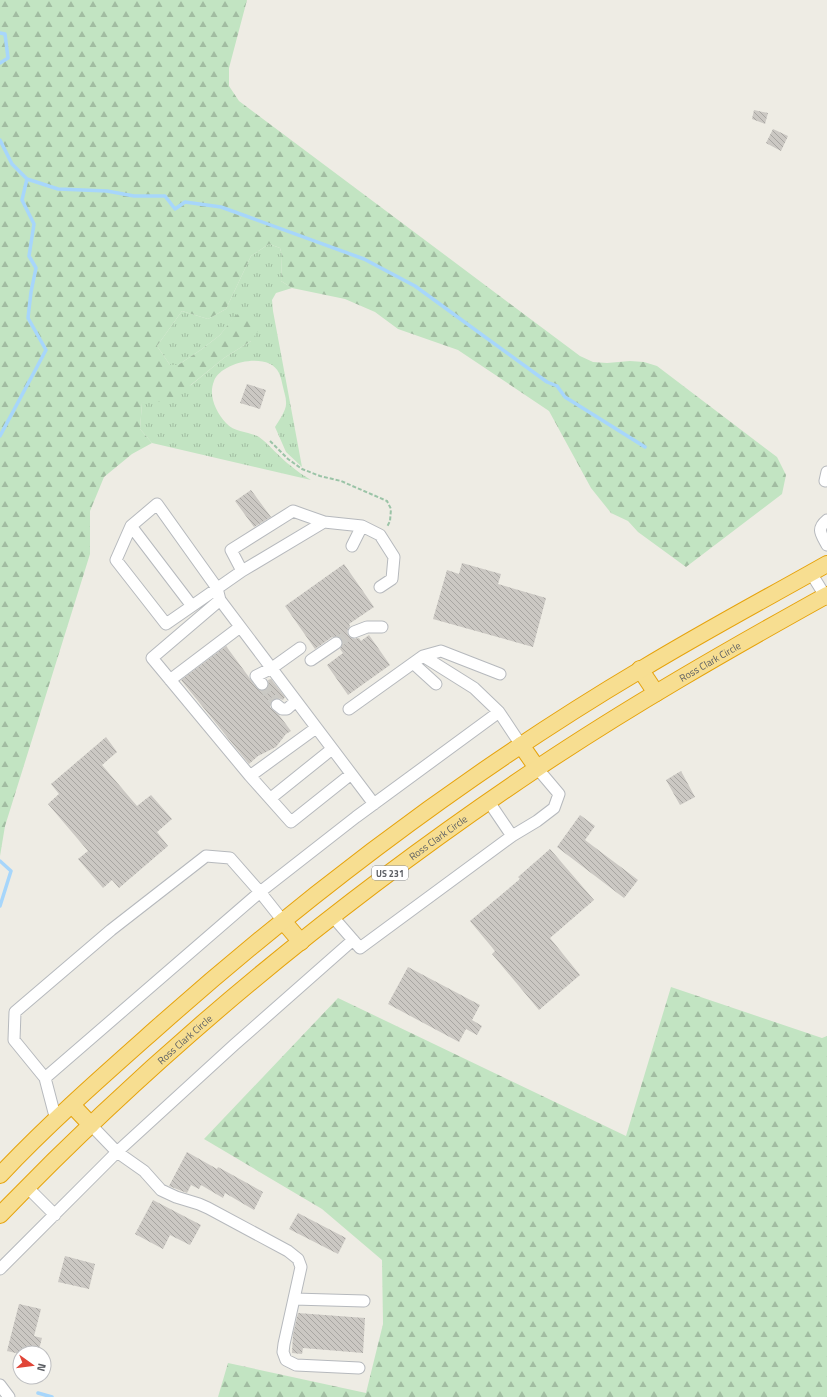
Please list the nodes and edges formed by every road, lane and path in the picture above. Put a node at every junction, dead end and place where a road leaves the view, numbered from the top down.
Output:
1 (270, 441) dead end
2 (827, 472) edge
3 (827, 479) edge
4 (827, 520) edge
5 (324, 522) junction
6 (131, 526) junction
7 (362, 526) junction
8 (380, 535) junction
9 (827, 545) edge
10 (352, 546) dead end
11 (827, 564) edge
12 (242, 571) junction
13 (811, 573) junction
14 (380, 587) dead end
15 (217, 588) junction
16 (826, 597) edge
17 (220, 600) junction
18 (192, 606) junction
19 (240, 627) junction
20 (382, 627) dead end
21 (354, 632) tunnel mouth
22 (336, 644) tunnel mouth
23 (300, 648) dead end
24 (423, 656) junction
25 (311, 660) dead end
26 (414, 664) junction
27 (272, 668) junction
28 (640, 670) junction
29 (500, 674) dead end
30 (170, 680) junction
31 (262, 684) dead end
32 (436, 684) dead end
33 (656, 693) junction
34 (296, 701) junction
35 (277, 705) dead end
36 (349, 709) dead end
37 (499, 712) junction
38 (316, 728) junction
39 (521, 745) junction
40 (332, 749) junction
41 (537, 768) junction
42 (350, 775) junction
43 (250, 776) junction
44 (271, 798) junction
45 (489, 802) junction
46 (374, 804) junction
47 (512, 836) junction
48 (260, 892) junction
49 (333, 917) junction
50 (283, 921) junction
51 (353, 940) junction
52 (301, 942) junction
53 (45, 1078) junction
54 (72, 1105) junction
55 (56, 1120) junction
56 (91, 1125) junction
57 (117, 1152) junction
58 (0, 1175) edge
59 (27, 1187) junction
60 (0, 1215) edge
61 (55, 1215) junction
62 (0, 1269) edge
63 (294, 1299) junction
64 (364, 1301) dead end
65 (359, 1368) dead end
66 (0, 1385) edge
67 (9, 1397) edge

1 - 8 path
2 - 3 street
4 - 9 street
5 - 7 street
5 - 12 street
5 - 12 street
6 - 15 street
6 - 18 street
6 - 18 street
7 - 8 street
7 - 10 street
8 - 14 street
11 - 13 highway, US 231
12 - 15 street
13 - 16 street
13 - 28 highway, US 231
15 - 17 street
15 - 18 street
16 - 33 highway, Ross Clark Circle / US 231
17 - 19 street
17 - 30 street
19 - 27 street
19 - 30 street
20 - 21 street
22 - 25 street
23 - 27 street
24 - 26 street
24 - 29 street
24 - 37 street
26 - 32 street
26 - 36 street
27 - 31 street
27 - 34 street
28 - 33 highway
28 - 39 highway, US 231
30 - 43 street
33 - 41 highway, Ross Clark Circle / US 231
34 - 35 street
34 - 38 street
37 - 39 street
37 - 46 street
38 - 40 street
38 - 43 street
39 - 41 highway
39 - 50 highway, US 231
40 - 42 street
40 - 44 street
41 - 45 highway, Ross Clark Circle / US 231
41 - 47 street
42 - 44 street
42 - 46 street
43 - 44 street
45 - 47 street
45 - 49 highway, Ross Clark Circle / US 231
46 - 48 street
47 - 51 street
48 - 50 street
48 - 53 street
48 - 53 street
49 - 51 street
49 - 52 highway, Ross Clark Circle / US 231
50 - 52 highway
50 - 54 highway, US 231
51 - 57 street
52 - 56 highway, Ross Clark Circle / US 231
53 - 55 street
54 - 55 highway, US 231
54 - 56 highway
55 - 58 highway, US 231
56 - 57 street
56 - 59 highway, Ross Clark Circle / US 231
57 - 61 street
57 - 63 street
59 - 60 highway, Ross Clark Circle / US 231
59 - 61 street
61 - 62 street
63 - 64 street
63 - 65 street
66 - 67 street

